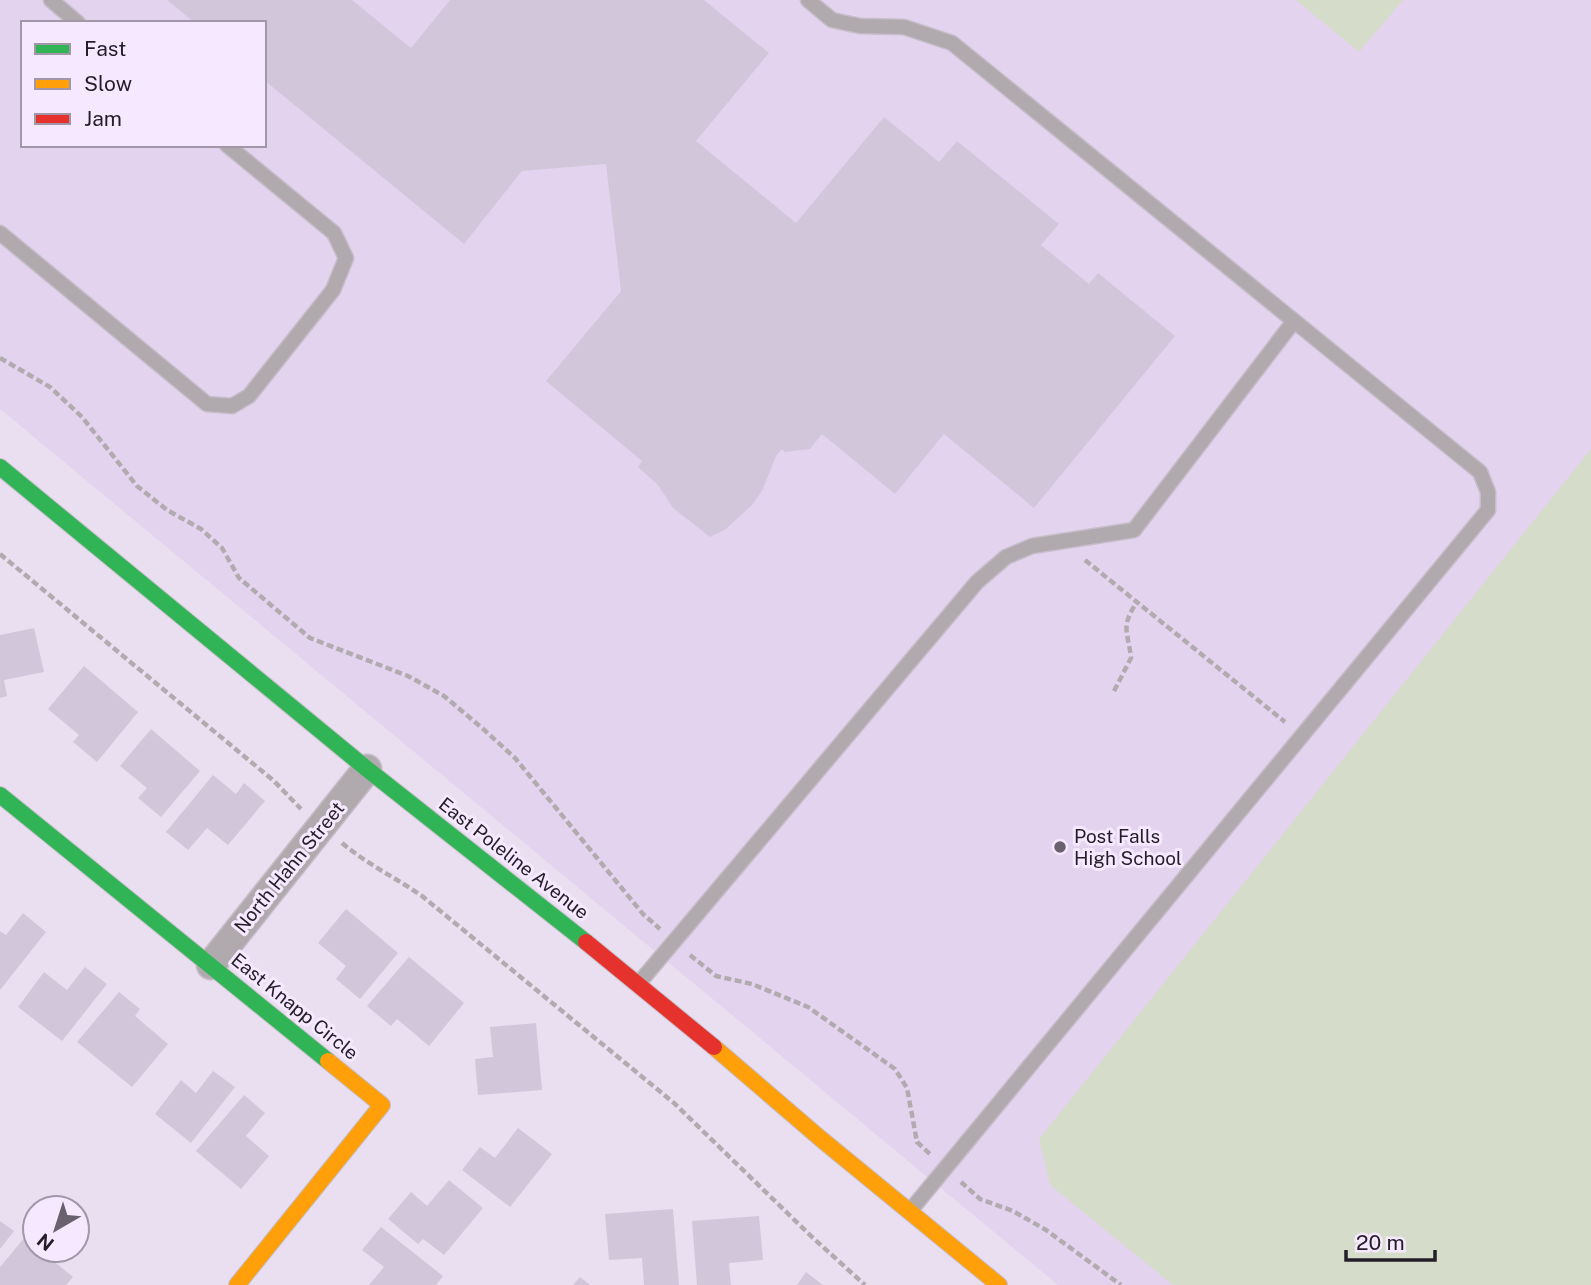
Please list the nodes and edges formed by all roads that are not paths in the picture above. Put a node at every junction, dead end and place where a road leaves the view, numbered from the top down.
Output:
1 (51, 0) edge
2 (808, 0) edge
3 (76, 21) edge
4 (229, 147) edge
5 (0, 233) edge
6 (1294, 321) junction
7 (0, 467) edge
8 (367, 769) junction
9 (0, 795) edge
10 (211, 965) junction
11 (639, 983) junction
12 (909, 1212) junction
13 (237, 1285) edge
14 (999, 1285) edge

1 - 3 lane
2 - 6 lane
4 - 5 lane
6 - 11 lane
6 - 12 lane
7 - 8 main road, East Poleline Avenue
8 - 10 street, North Hahn Street
8 - 11 main road, East Poleline Avenue
9 - 10 main road, East Knapp Circle
10 - 13 main road, East Knapp Circle
11 - 12 main road, East Poleline Avenue
12 - 14 main road, East Poleline Avenue

